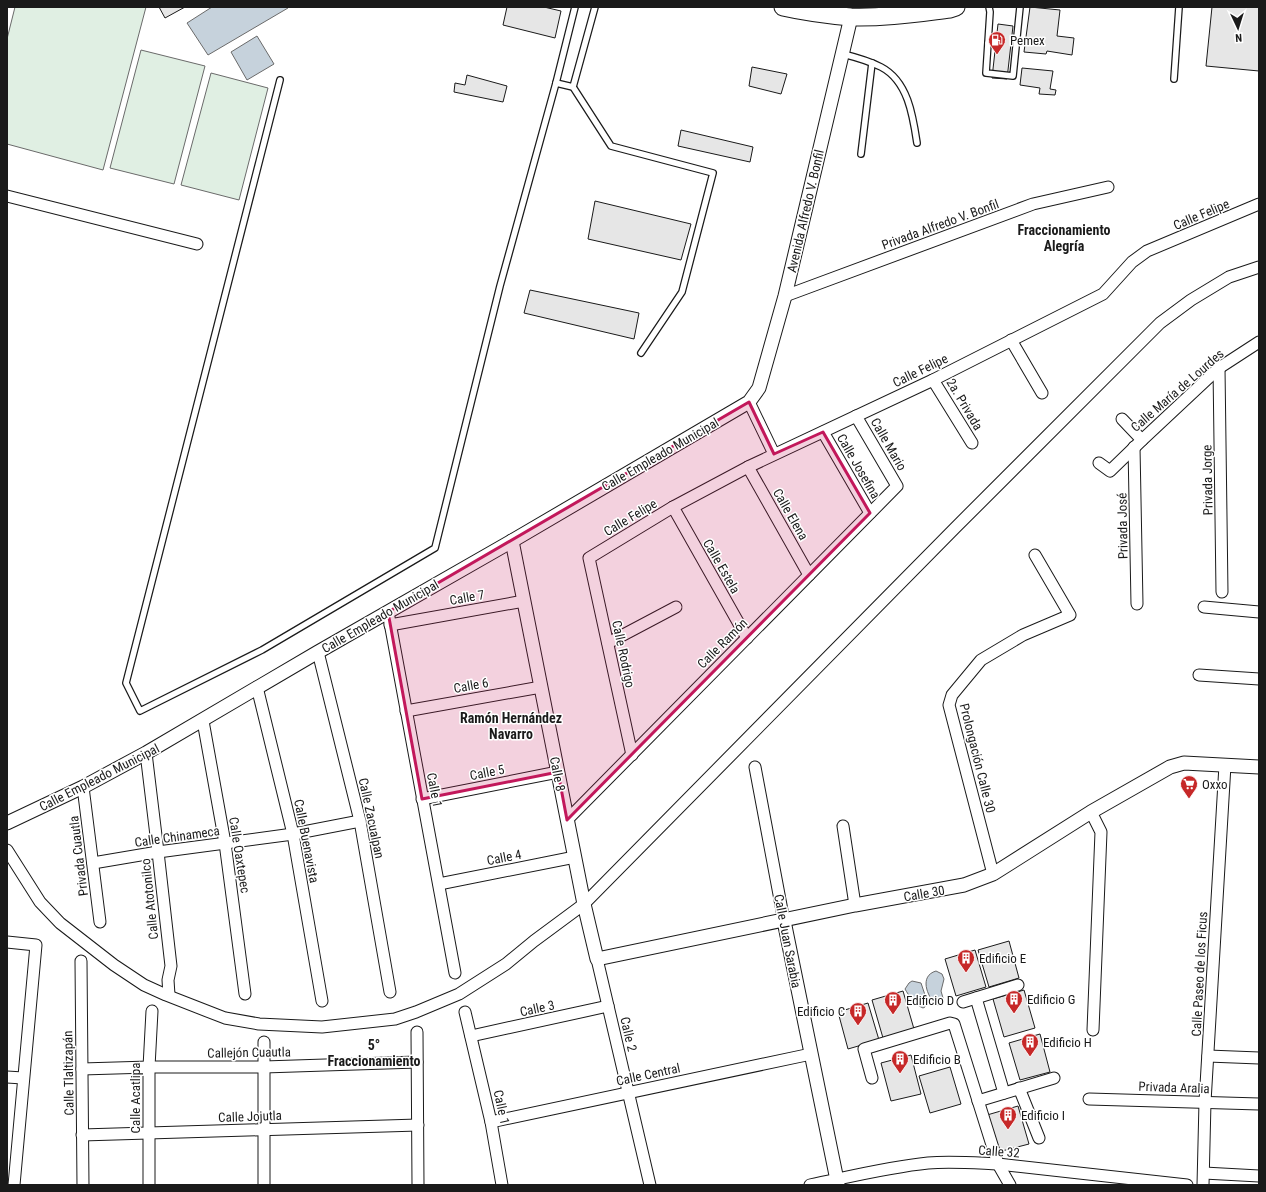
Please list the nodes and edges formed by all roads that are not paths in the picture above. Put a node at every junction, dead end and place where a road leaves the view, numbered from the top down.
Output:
1 (575, 7) edge
2 (595, 7) edge
3 (783, 7) edge
4 (956, 7) edge
5 (989, 7) edge
6 (1020, 7) edge
7 (1179, 7) edge
8 (851, 17) junction
9 (988, 43) junction
10 (996, 44) dead end
11 (1011, 46) dead end
12 (1017, 46) junction
13 (842, 54) junction
14 (872, 63) junction
15 (1174, 79) dead end
16 (280, 80) dead end
17 (556, 83) junction
18 (573, 87) junction
19 (917, 143) dead end
20 (861, 154) dead end
21 (1108, 188) dead end
22 (7, 196) edge
23 (1259, 204) edge
24 (197, 244) dead end
25 (1259, 267) edge
26 (785, 296) junction
27 (1011, 340) junction
28 (1259, 342) edge
29 (641, 353) dead end
30 (1219, 368) junction
31 (934, 380) junction
32 (1042, 393) dead end
33 (749, 402) junction
34 (856, 416) junction
35 (1122, 419) dead end
36 (823, 432) junction
37 (972, 443) dead end
38 (1138, 443) junction
39 (774, 454) junction
40 (1099, 463) dead end
41 (748, 467) junction
42 (897, 486) joint
43 (673, 507) junction
44 (870, 513) junction
45 (512, 541) junction
46 (1035, 555) dead end
47 (589, 558) joint
48 (809, 575) junction
49 (1222, 592) dead end
50 (524, 602) junction
51 (1137, 604) dead end
52 (676, 607) dead end
53 (1204, 607) dead end
54 (388, 612) junction
55 (1259, 612) edge
56 (390, 625) junction
57 (747, 638) junction
58 (608, 643) junction
59 (318, 652) junction
60 (1200, 675) dead end
61 (1259, 679) edge
62 (541, 687) junction
63 (257, 688) junction
64 (406, 712) junction
65 (203, 720) junction
66 (146, 753) junction
67 (632, 755) junction
68 (1224, 765) junction
69 (755, 767) dead end
70 (1259, 767) edge
71 (558, 772) junction
72 (83, 787) junction
73 (422, 799) junction
74 (1091, 812) junction
75 (568, 820) junction
76 (360, 821) junction
77 (7, 823) edge
78 (843, 826) dead end
79 (293, 834) junction
80 (225, 843) junction
81 (7, 850) edge
82 (158, 852) junction
83 (575, 857) junction
84 (93, 863) junction
85 (993, 874) junction
86 (439, 884) junction
87 (584, 904) junction
88 (855, 905) junction
89 (784, 921) junction
90 (100, 922) dead end
91 (7, 942) edge
92 (597, 959) junction
93 (81, 961) dead end
94 (455, 973) dead end
95 (1018, 985) dead end
96 (390, 992) dead end
97 (245, 994) dead end
98 (169, 995) dead end
99 (976, 998) junction
100 (322, 1001) dead end
101 (963, 1002) dead end
102 (608, 1006) junction
103 (152, 1011) dead end
104 (465, 1012) dead end
105 (1093, 1030) dead end
106 (417, 1032) dead end
107 (471, 1036) junction
108 (264, 1042) dead end
109 (810, 1054) junction
110 (1208, 1056) junction
111 (1259, 1058) edge
112 (417, 1062) junction
113 (149, 1067) junction
114 (264, 1067) junction
115 (82, 1069) junction
116 (7, 1076) edge
117 (23, 1078) junction
118 (872, 1078) dead end
119 (1054, 1078) dead end
120 (1019, 1088) junction
121 (628, 1093) junction
122 (1004, 1093) junction
123 (1089, 1099) dead end
124 (978, 1101) junction
125 (1205, 1102) junction
126 (1259, 1104) edge
127 (491, 1122) junction
128 (418, 1125) junction
129 (264, 1130) junction
130 (149, 1133) junction
131 (82, 1135) junction
132 (1039, 1138) dead end
133 (998, 1164) junction
134 (1204, 1173) junction
135 (1259, 1176) edge
136 (838, 1182) edge
137 (14, 1185) edge
138 (83, 1185) edge
139 (149, 1185) edge
140 (264, 1185) edge
141 (418, 1185) edge
142 (502, 1185) edge
143 (650, 1185) edge
144 (810, 1185) edge
145 (1010, 1185) edge
146 (1187, 1185) edge
147 (1203, 1185) edge

1 - 17 lane
2 - 18 lane
3 - 8 main road
4 - 8 main road
5 - 9 lane
6 - 12 lane
7 - 15 lane
8 - 13 street, Avenida Alfredo V. Bonfil
9 - 10 lane
9 - 12 lane
11 - 12 lane
13 - 14 lane
13 - 26 street, Avenida Alfredo V. Bonfil
14 - 19 lane
14 - 20 lane
16 - 17 lane
17 - 18 lane
18 - 29 lane
21 - 26 street, Privada Alfredo V. Bonfil
22 - 24 street
23 - 27 street, Calle Felipe
25 - 87 street
26 - 33 street, Avenida Alfredo V. Bonfil
27 - 31 street, Calle Felipe
27 - 32 street
28 - 30 street, Calle María de Lourdes
30 - 38 street, Calle María de Lourdes
30 - 49 street, Privada Jorge
31 - 34 street, Calle Felipe
31 - 37 street, 2a. Privada
33 - 39 street
33 - 45 street, Calle Empleado Municipal
34 - 36 street, Calle Felipe
34 - 42 street, Calle Mario
35 - 38 street
36 - 39 street, Calle Felipe
36 - 44 street, Calle Josefina
38 - 40 street, Calle María de Lourdes
38 - 51 street, Privada José
39 - 41 street, Calle Felipe
41 - 43 street, Calle Felipe
41 - 48 street, Calle Elena
42 - 44 street, Calle Ramón
43 - 47 street, Calle Felipe
43 - 57 street, Calle Estela
44 - 48 street, Calle Ramón
45 - 50 street, Calle 8
45 - 54 street, Calle Empleado Municipal
46 - 85 street, Prolongación Calle 30
47 - 58 street, Calle Rodrigo
48 - 57 street, Calle Ramón
50 - 56 street, Calle 7
50 - 62 street, Calle 8
52 - 58 street
53 - 55 street
54 - 56 street, Calle 1
54 - 59 street, Calle Empleado Municipal
56 - 64 street, Calle 1
57 - 67 street, Calle Ramón
58 - 67 street, Calle Rodrigo
59 - 63 street, Calle Empleado Municipal
59 - 76 street, Calle Zacualpan
60 - 61 street
62 - 64 street, Calle 6
62 - 71 street, Calle 8
63 - 65 street, Calle Empleado Municipal
63 - 79 street, Calle Buenavista
64 - 73 street, Calle 1
65 - 66 street, Calle Empleado Municipal
65 - 80 street, Calle Oaxtepec
66 - 72 street, Calle Empleado Municipal
66 - 82 street, Calle Atotonilco
67 - 75 street, Calle Ramón
68 - 70 street, Calle 30
68 - 74 street, Calle 30
68 - 110 street, Calle Paseo de los Ficus
69 - 89 street, Calle Juan Sarabia
71 - 73 street, Calle 5
71 - 75 street, Calle 8
72 - 77 street, Calle Empleado Municipal
72 - 84 street, Privada Cuautla
73 - 86 street, Calle 1
74 - 85 street, Calle 30
74 - 105 street
75 - 83 street, Calle 8
76 - 79 street, Calle Chinameca
76 - 96 street, Calle Zacualpan
78 - 88 street
79 - 80 street, Calle Chinameca
79 - 100 street, Calle Buenavista
80 - 82 street, Calle Chinameca
80 - 97 street, Calle Oaxtepec
81 - 87 street
82 - 84 street, Calle Chinameca
82 - 98 street, Calle Atotonilco
83 - 86 street, Calle 4
83 - 87 street, Calle 8
84 - 90 street, Privada Cuautla
85 - 88 street, Calle 30
86 - 94 street, Calle 1
87 - 92 street, Calle 8
88 - 89 street, Calle 30
89 - 92 street, Calle 30
89 - 109 street, Calle Juan Sarabia
91 - 117 street
92 - 102 street, Calle 2
93 - 115 street, Calle Tlaltizapán
95 - 99 street
99 - 101 street
99 - 122 street
102 - 107 street, Calle 3
102 - 121 street, Calle 2
103 - 113 street, Calle Acatlipa
104 - 107 street, Calle 1
106 - 112 street
107 - 127 street, Calle 1
108 - 114 street
109 - 121 street, Calle Central
109 - 136 street, Calle Juan Sarabia
110 - 111 street
110 - 125 street, Calle Paseo de los Ficus
112 - 114 street, Callejón Cuautla
112 - 128 street
113 - 114 street, Callejón Cuautla
113 - 115 street, Callejón Cuautla
113 - 130 street, Calle Acatlipa
114 - 129 street
115 - 131 street, Calle Tlaltizapán
116 - 117 street
117 - 137 street
118 - 124 street
119 - 120 street
120 - 122 street
120 - 132 street
121 - 127 street, Calle Central
121 - 143 street, Calle 2
122 - 124 street
123 - 125 street, Privada Aralia
124 - 133 street
125 - 126 street, Privada Aralia
125 - 134 street, Calle Paseo de los Ficus
127 - 142 street, Calle 1
128 - 129 street, Calle Jojutla
128 - 141 street
129 - 130 street, Calle Jojutla
129 - 140 street
130 - 131 street, Calle Jojutla
130 - 139 street, Calle Acatlipa
131 - 138 street, Calle Tlaltizapán
133 - 136 street, Calle 32
133 - 145 street
133 - 146 street, Calle 32
134 - 135 street
134 - 147 street, Calle Paseo de los Ficus
136 - 144 street, Calle 32

